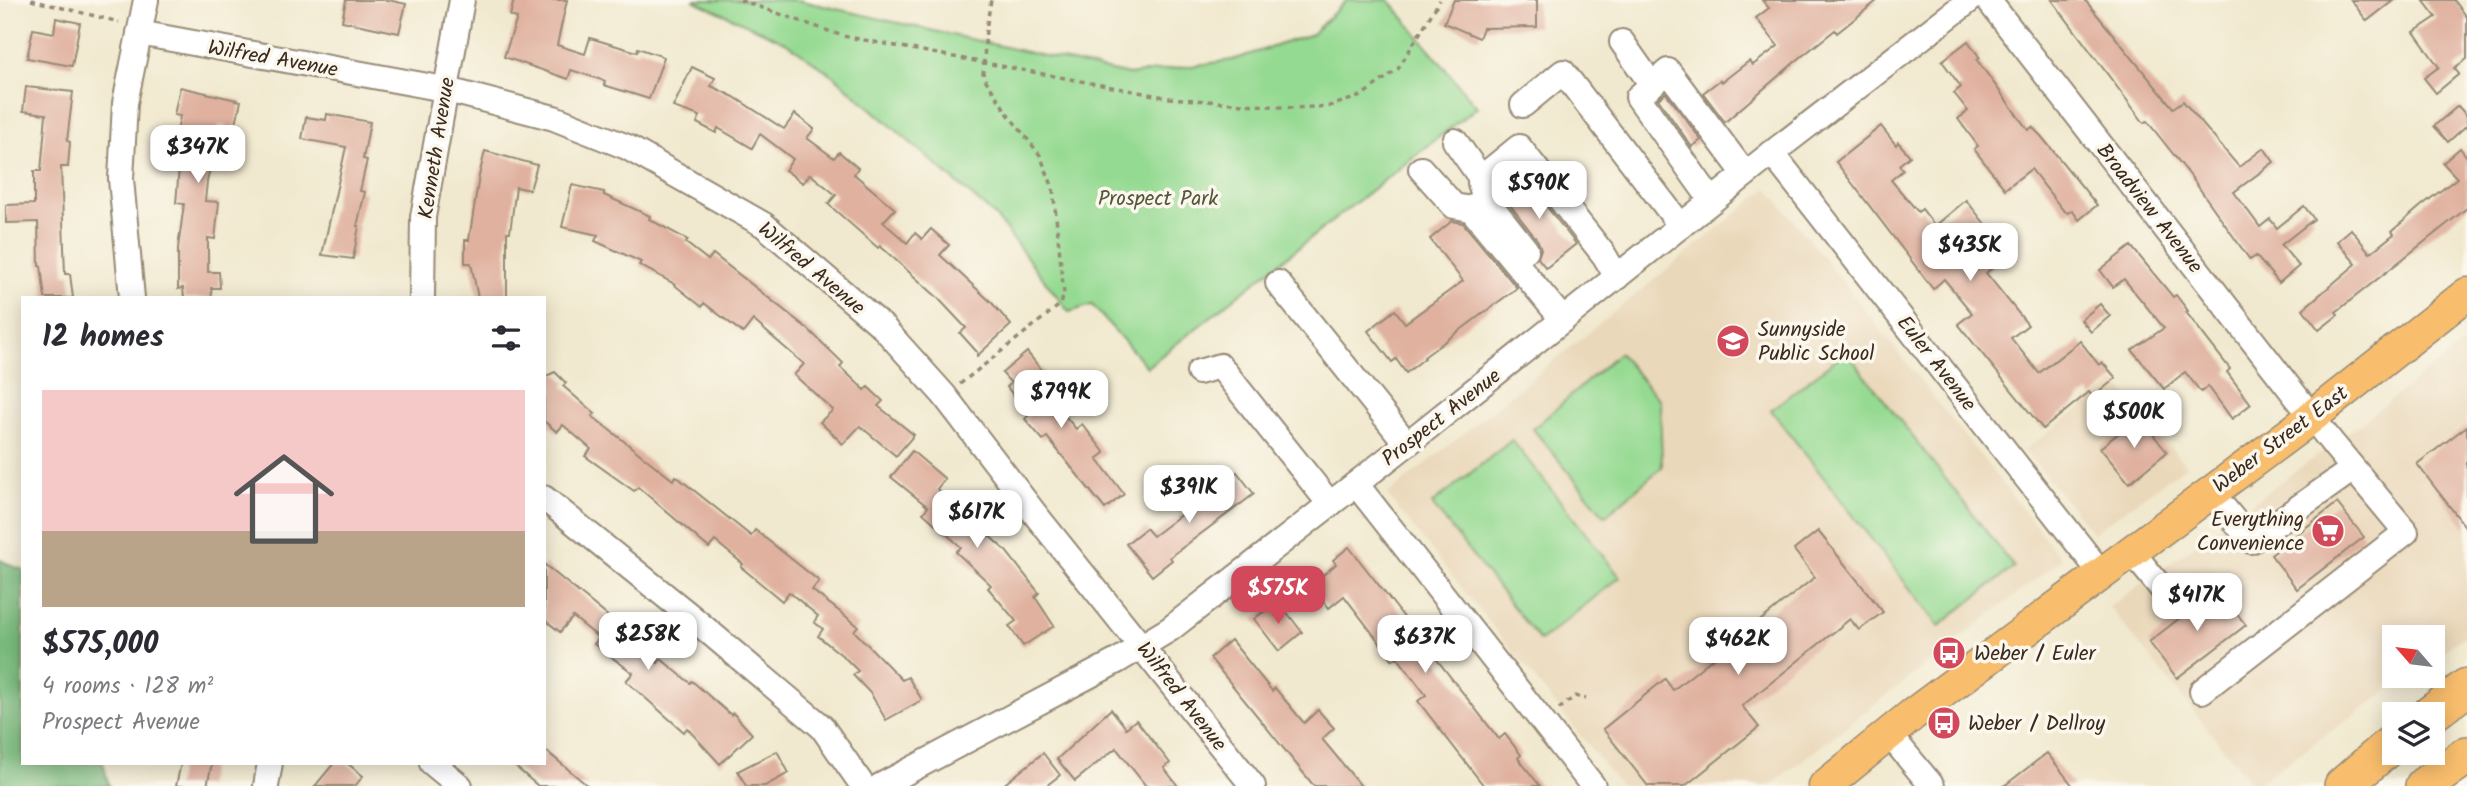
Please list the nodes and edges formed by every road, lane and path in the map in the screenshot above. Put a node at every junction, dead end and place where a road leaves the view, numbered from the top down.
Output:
1 (31, 0) edge
2 (146, 0) edge
3 (462, 0) edge
4 (740, 0) edge
5 (991, 0) edge
6 (1440, 0) edge
7 (1970, 0) edge
8 (1988, 0) edge
9 (139, 33) junction
10 (1622, 42) dead end
11 (983, 61) junction
12 (1652, 85) junction
13 (444, 89) junction
14 (1522, 105) dead end
15 (1455, 141) dead end
16 (1772, 153) junction
17 (1421, 169) dead end
18 (1745, 174) junction
19 (1479, 195) junction
20 (1712, 201) junction
21 (1681, 226) junction
22 (1617, 277) junction
23 (1278, 283) dead end
24 (2467, 294) edge
25 (132, 296) edge
26 (422, 296) edge
27 (1569, 315) junction
28 (1199, 372) dead end
29 (944, 395) junction
30 (2312, 417) junction
31 (1407, 444) junction
32 (2353, 469) junction
33 (1356, 484) junction
34 (2211, 492) junction
35 (546, 500) edge
36 (1330, 504) junction
37 (2131, 551) junction
38 (2101, 573) junction
39 (2168, 596) dead end
40 (1143, 646) junction
41 (2467, 687) edge
42 (2202, 691) dead end
43 (1586, 699) dead end
44 (2445, 704) edge
45 (1544, 721) junction
46 (1889, 734) junction
47 (2382, 751) edge
48 (2382, 752) edge
49 (2467, 755) edge
50 (270, 765) edge
51 (434, 765) edge
52 (2467, 778) edge
53 (266, 786) edge
54 (460, 786) edge
55 (863, 786) edge
56 (880, 786) edge
57 (1253, 786) edge
58 (1593, 786) edge
59 (1825, 786) edge
60 (1932, 786) edge
61 (2329, 786) edge
62 (2343, 786) edge
63 (2424, 786) edge
64 (2457, 786) edge

1 - 9 path
2 - 9 street
3 - 13 street, Kenneth Avenue
4 - 11 path
5 - 11 path
6 - 11 path
7 - 16 street, Prospect Avenue
8 - 30 street, Broadview Avenue
9 - 13 street, Wilfred Avenue
9 - 25 street
10 - 12 street
11 - 29 path
12 - 18 street
12 - 20 street
13 - 26 street, Kenneth Avenue
13 - 29 street, Wilfred Avenue
14 - 21 street
15 - 19 street
16 - 18 street, Prospect Avenue
16 - 38 street, Euler Avenue
17 - 19 street
18 - 20 street, Prospect Avenue
19 - 22 street
19 - 27 street
20 - 21 street, Prospect Avenue
21 - 22 street, Prospect Avenue
22 - 27 street, Prospect Avenue
23 - 31 street
24 - 30 main road, Weber Street East
27 - 31 street, Prospect Avenue
28 - 36 street
29 - 40 street, Wilfred Avenue
30 - 32 street, Broadview Avenue
30 - 34 main road, Weber Street East
31 - 33 street, Prospect Avenue
32 - 34 street
32 - 42 street, Broadview Avenue
33 - 36 street, Prospect Avenue
33 - 45 street
34 - 37 main road, Weber Street East
35 - 55 street
36 - 40 street, Prospect Avenue
37 - 38 main road, Weber Street East
37 - 39 street
38 - 46 main road, Weber Street East
40 - 56 street, Prospect Avenue
40 - 57 street, Wilfred Avenue
41 - 44 highway
43 - 45 path
45 - 58 street
46 - 59 main road, Weber Street East
46 - 60 street
47 - 61 highway
48 - 62 highway
49 - 63 highway
50 - 53 street
51 - 54 street
52 - 64 highway

